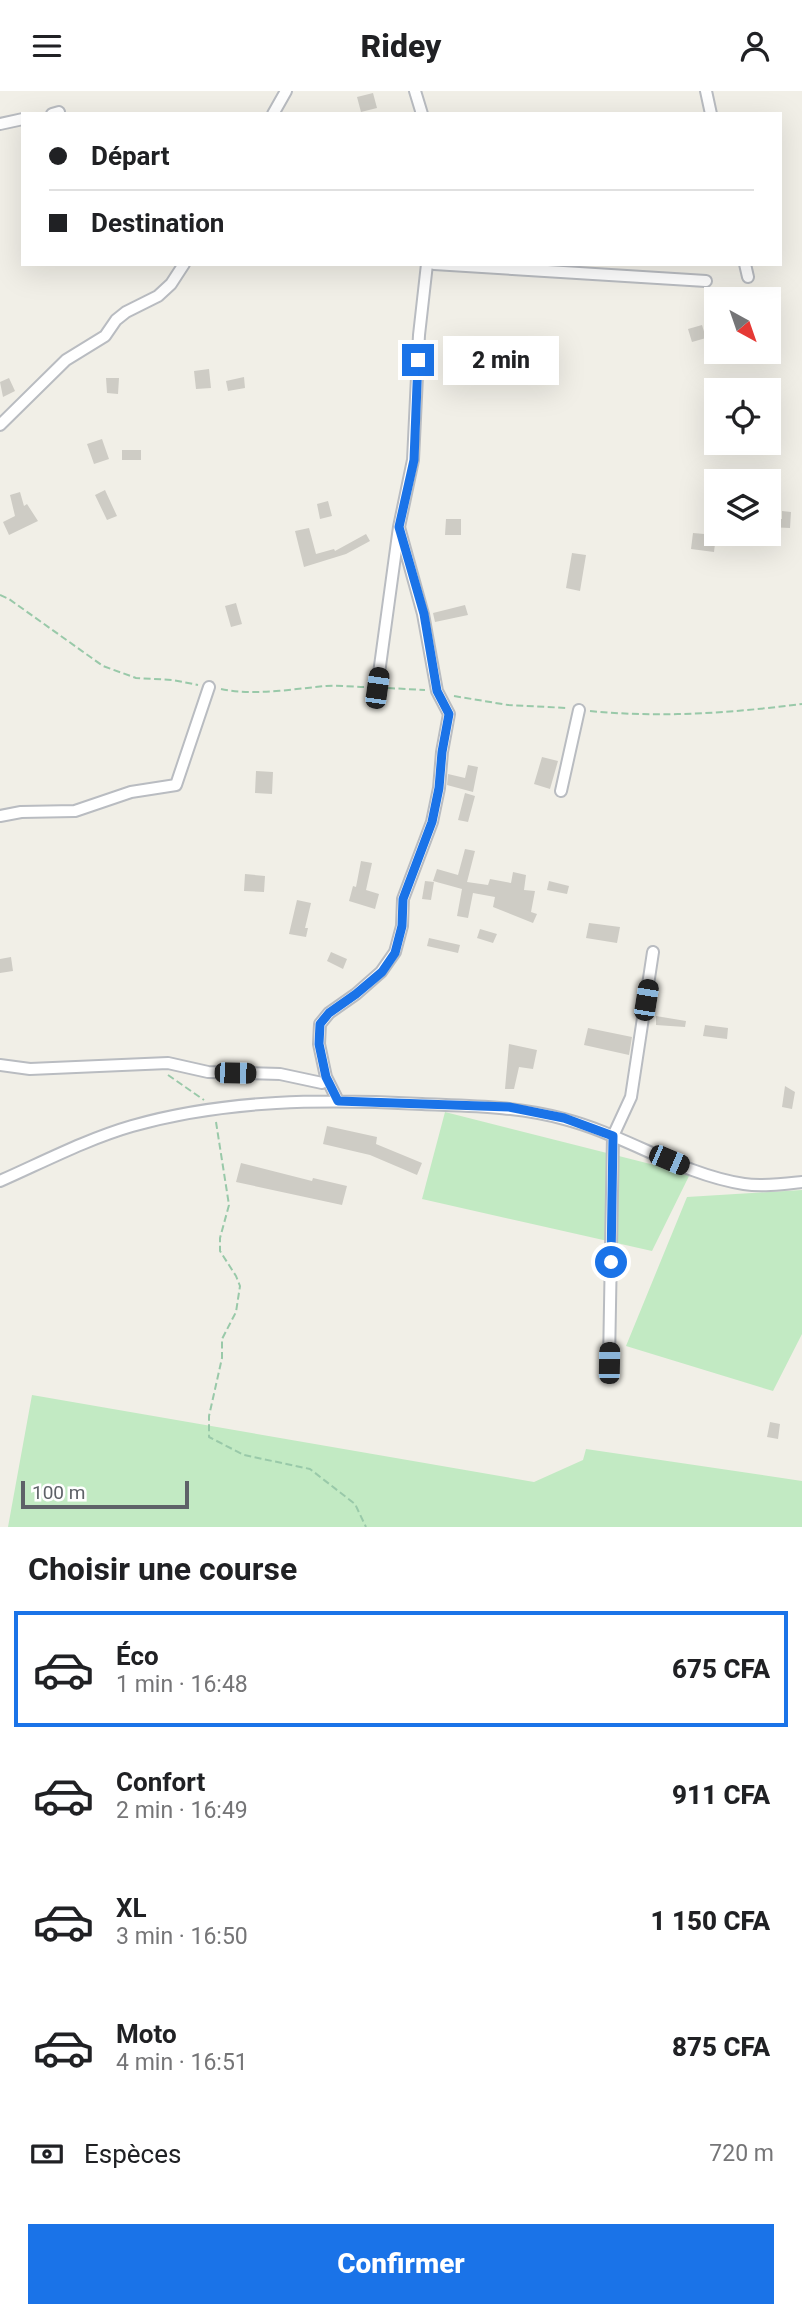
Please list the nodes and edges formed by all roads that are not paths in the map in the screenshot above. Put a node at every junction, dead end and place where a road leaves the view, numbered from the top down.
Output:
1 (286, 91) edge
2 (415, 91) edge
3 (706, 91) edge
4 (275, 112) edge
5 (421, 112) edge
6 (711, 112) edge
7 (21, 120) edge
8 (0, 124) edge
9 (183, 266) edge
10 (428, 266) edge
11 (465, 266) edge
12 (745, 266) edge
13 (748, 277) dead end
14 (706, 281) dead end
15 (0, 425) edge
16 (399, 527) junction
17 (209, 687) road end
18 (377, 688) road end
19 (579, 710) road end
20 (561, 791) dead end
21 (0, 815) edge
22 (653, 952) dead end
23 (0, 1065) edge
24 (324, 1080) junction
25 (310, 1101) junction
26 (338, 1101) junction
27 (613, 1136) junction
28 (0, 1181) edge
29 (802, 1182) edge
30 (609, 1363) dead end

1 - 4 street
2 - 5 street
3 - 6 street
7 - 8 street
9 - 15 street
10 - 16 street
11 - 14 street
12 - 13 street
16 - 18 street
16 - 24 street
17 - 21 street
19 - 20 street
22 - 27 street
23 - 24 street
24 - 25 street
24 - 26 street
25 - 26 street
25 - 28 street
26 - 27 street
27 - 29 street
27 - 30 street

